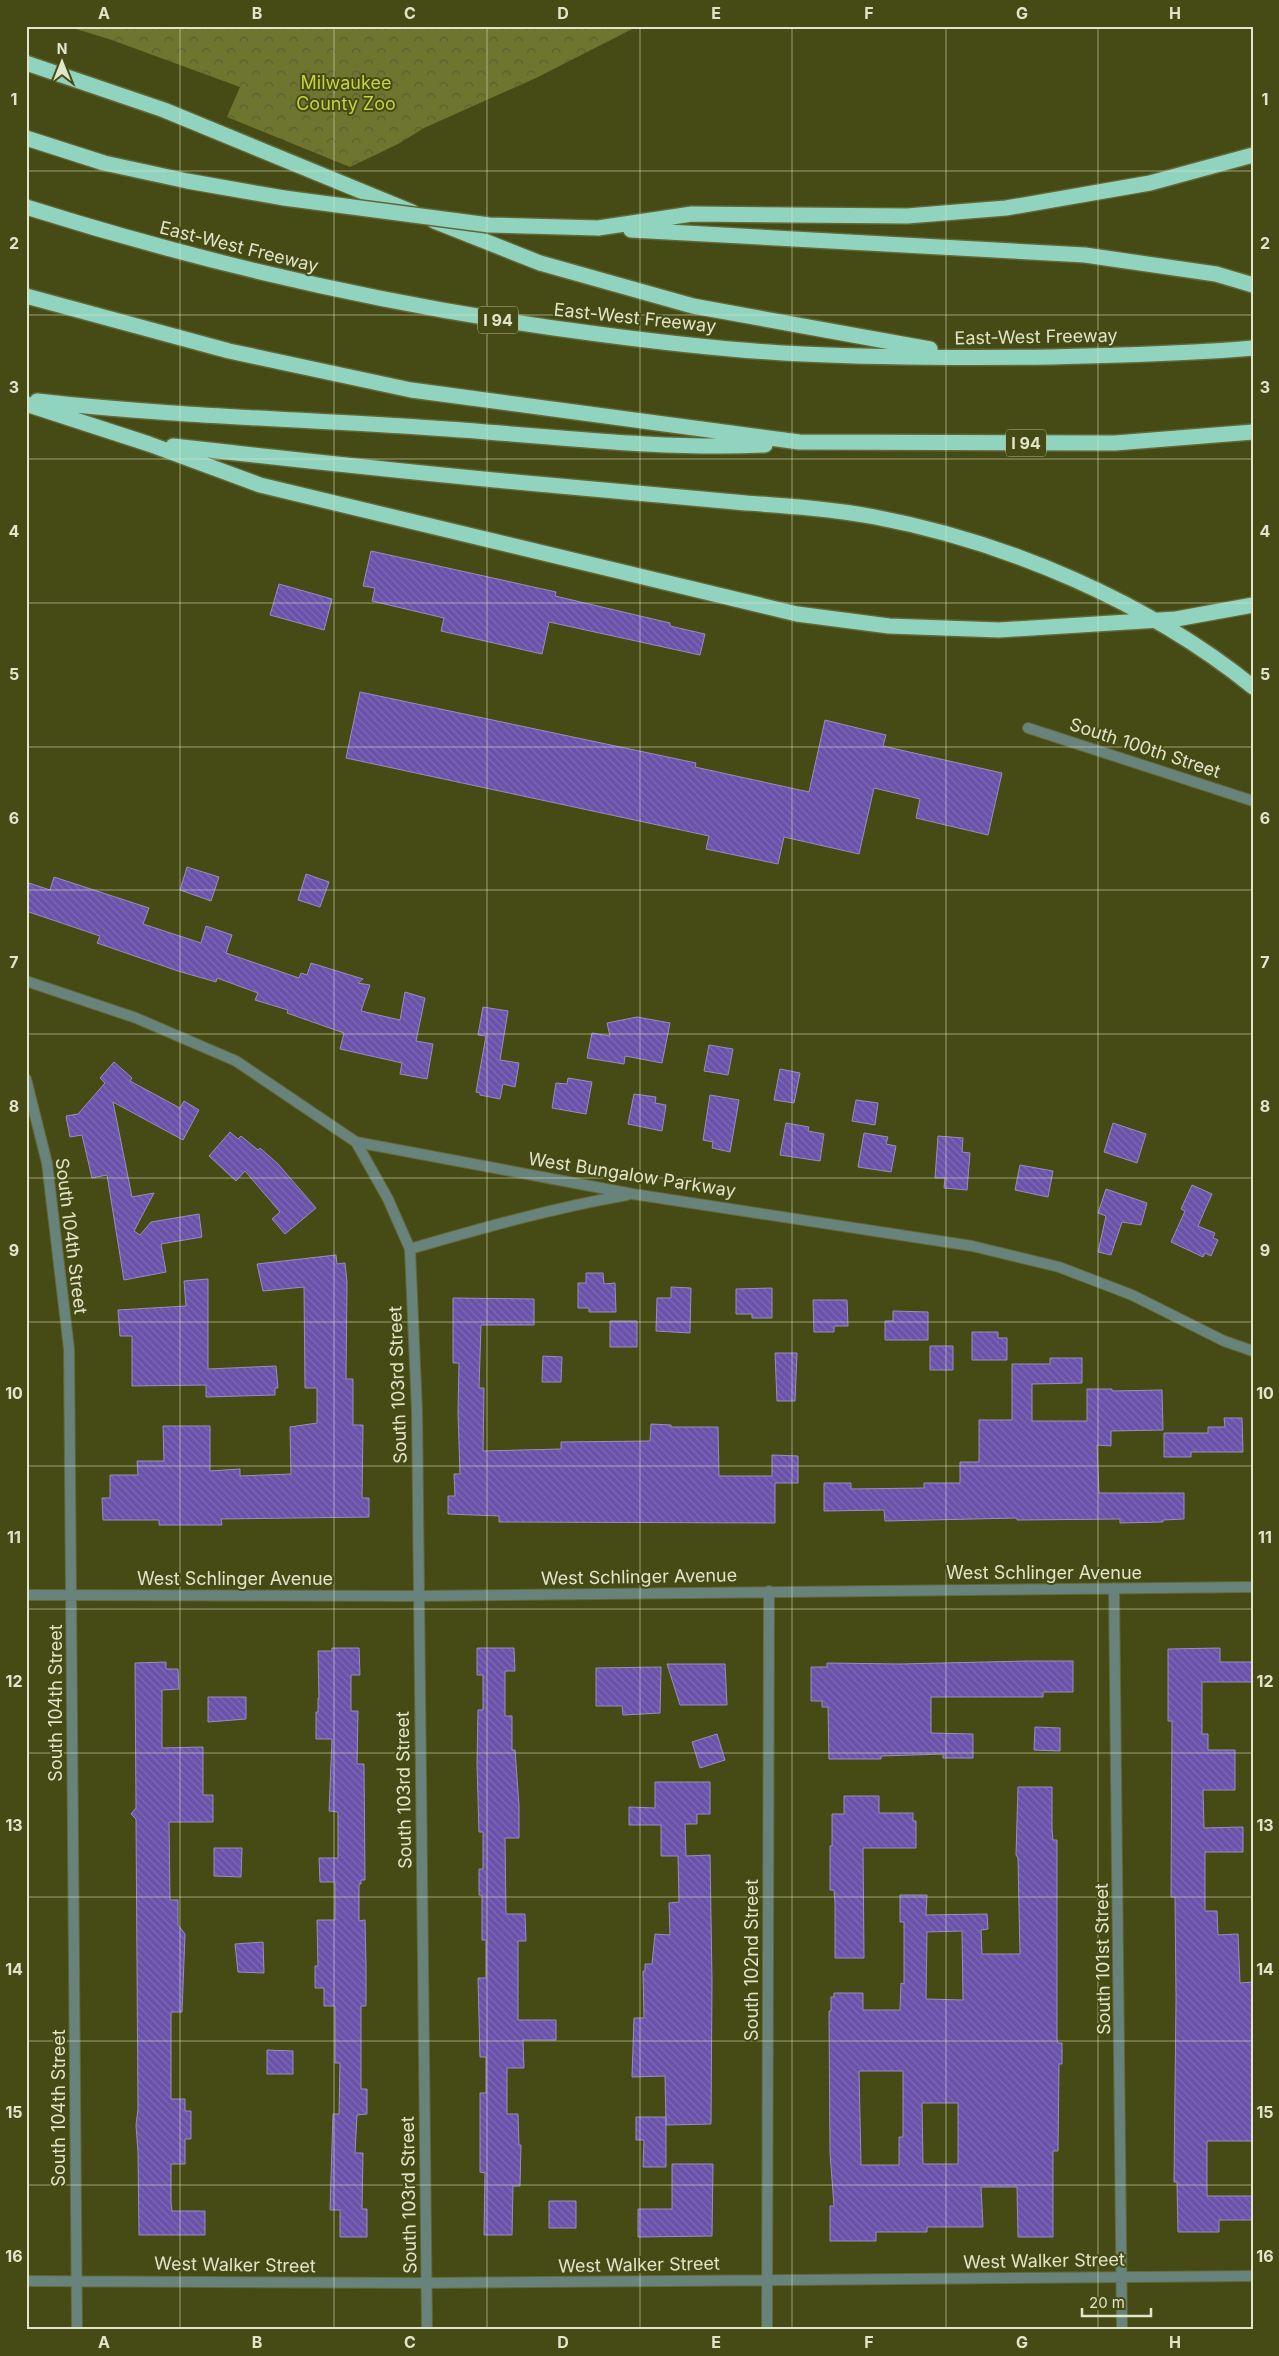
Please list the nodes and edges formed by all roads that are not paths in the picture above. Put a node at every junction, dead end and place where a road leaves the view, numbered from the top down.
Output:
1 (26, 63) edge
2 (26, 138) edge
3 (1253, 155) edge
4 (26, 207) edge
5 (598, 228) junction
6 (1253, 285) edge
7 (26, 296) edge
8 (1253, 348) edge
9 (981, 358) junction
10 (26, 399) edge
11 (26, 404) edge
12 (1253, 432) edge
13 (799, 442) junction
14 (149, 444) junction
15 (1253, 605) edge
16 (1253, 687) edge
17 (1028, 728) dead end
18 (1253, 801) edge
19 (26, 981) edge
20 (26, 1079) edge
21 (356, 1142) junction
22 (633, 1194) junction
23 (410, 1249) junction
24 (1253, 1351) edge
25 (1253, 1587) edge
26 (1114, 1588) junction
27 (769, 1591) junction
28 (26, 1595) edge
29 (72, 1595) junction
30 (418, 1596) junction
31 (1122, 2276) junction
32 (1253, 2276) edge
33 (26, 2280) edge
34 (77, 2280) junction
35 (766, 2280) junction
36 (426, 2283) junction
37 (78, 2330) edge
38 (427, 2330) edge
39 (767, 2330) edge
40 (1122, 2330) edge

1 - 9 highway
2 - 5 highway, bridge
3 - 5 highway
4 - 9 highway, East-West Freeway / I 94
5 - 6 highway
7 - 13 highway, I 94
8 - 9 highway, East-West Freeway / I 94
10 - 13 highway
11 - 14 highway
12 - 13 highway, I 94
14 - 15 highway
14 - 16 highway
17 - 18 street, South 100th Street
19 - 21 street, West Bungalow Parkway
20 - 29 street, South 104th Street
21 - 22 street, West Bungalow Parkway
21 - 23 street, South 103rd Street
22 - 23 street
22 - 24 street, West Bungalow Parkway
23 - 30 street, South 103rd Street
25 - 26 street, West Schlinger Avenue
26 - 27 street, West Schlinger Avenue
26 - 31 street, South 101st Street
27 - 30 street, West Schlinger Avenue
27 - 35 street, South 102nd Street
28 - 29 street, West Schlinger Avenue
29 - 30 street, West Schlinger Avenue
29 - 34 street, South 104th Street
30 - 36 street, South 103rd Street
31 - 32 street, West Walker Street
31 - 35 street, West Walker Street
31 - 40 street, South 101st Street
33 - 34 street, West Walker Street
34 - 36 street, West Walker Street
34 - 37 street, South 104th Street
35 - 36 street, West Walker Street
35 - 39 street, South 102nd Street
36 - 38 street, South 103rd Street

